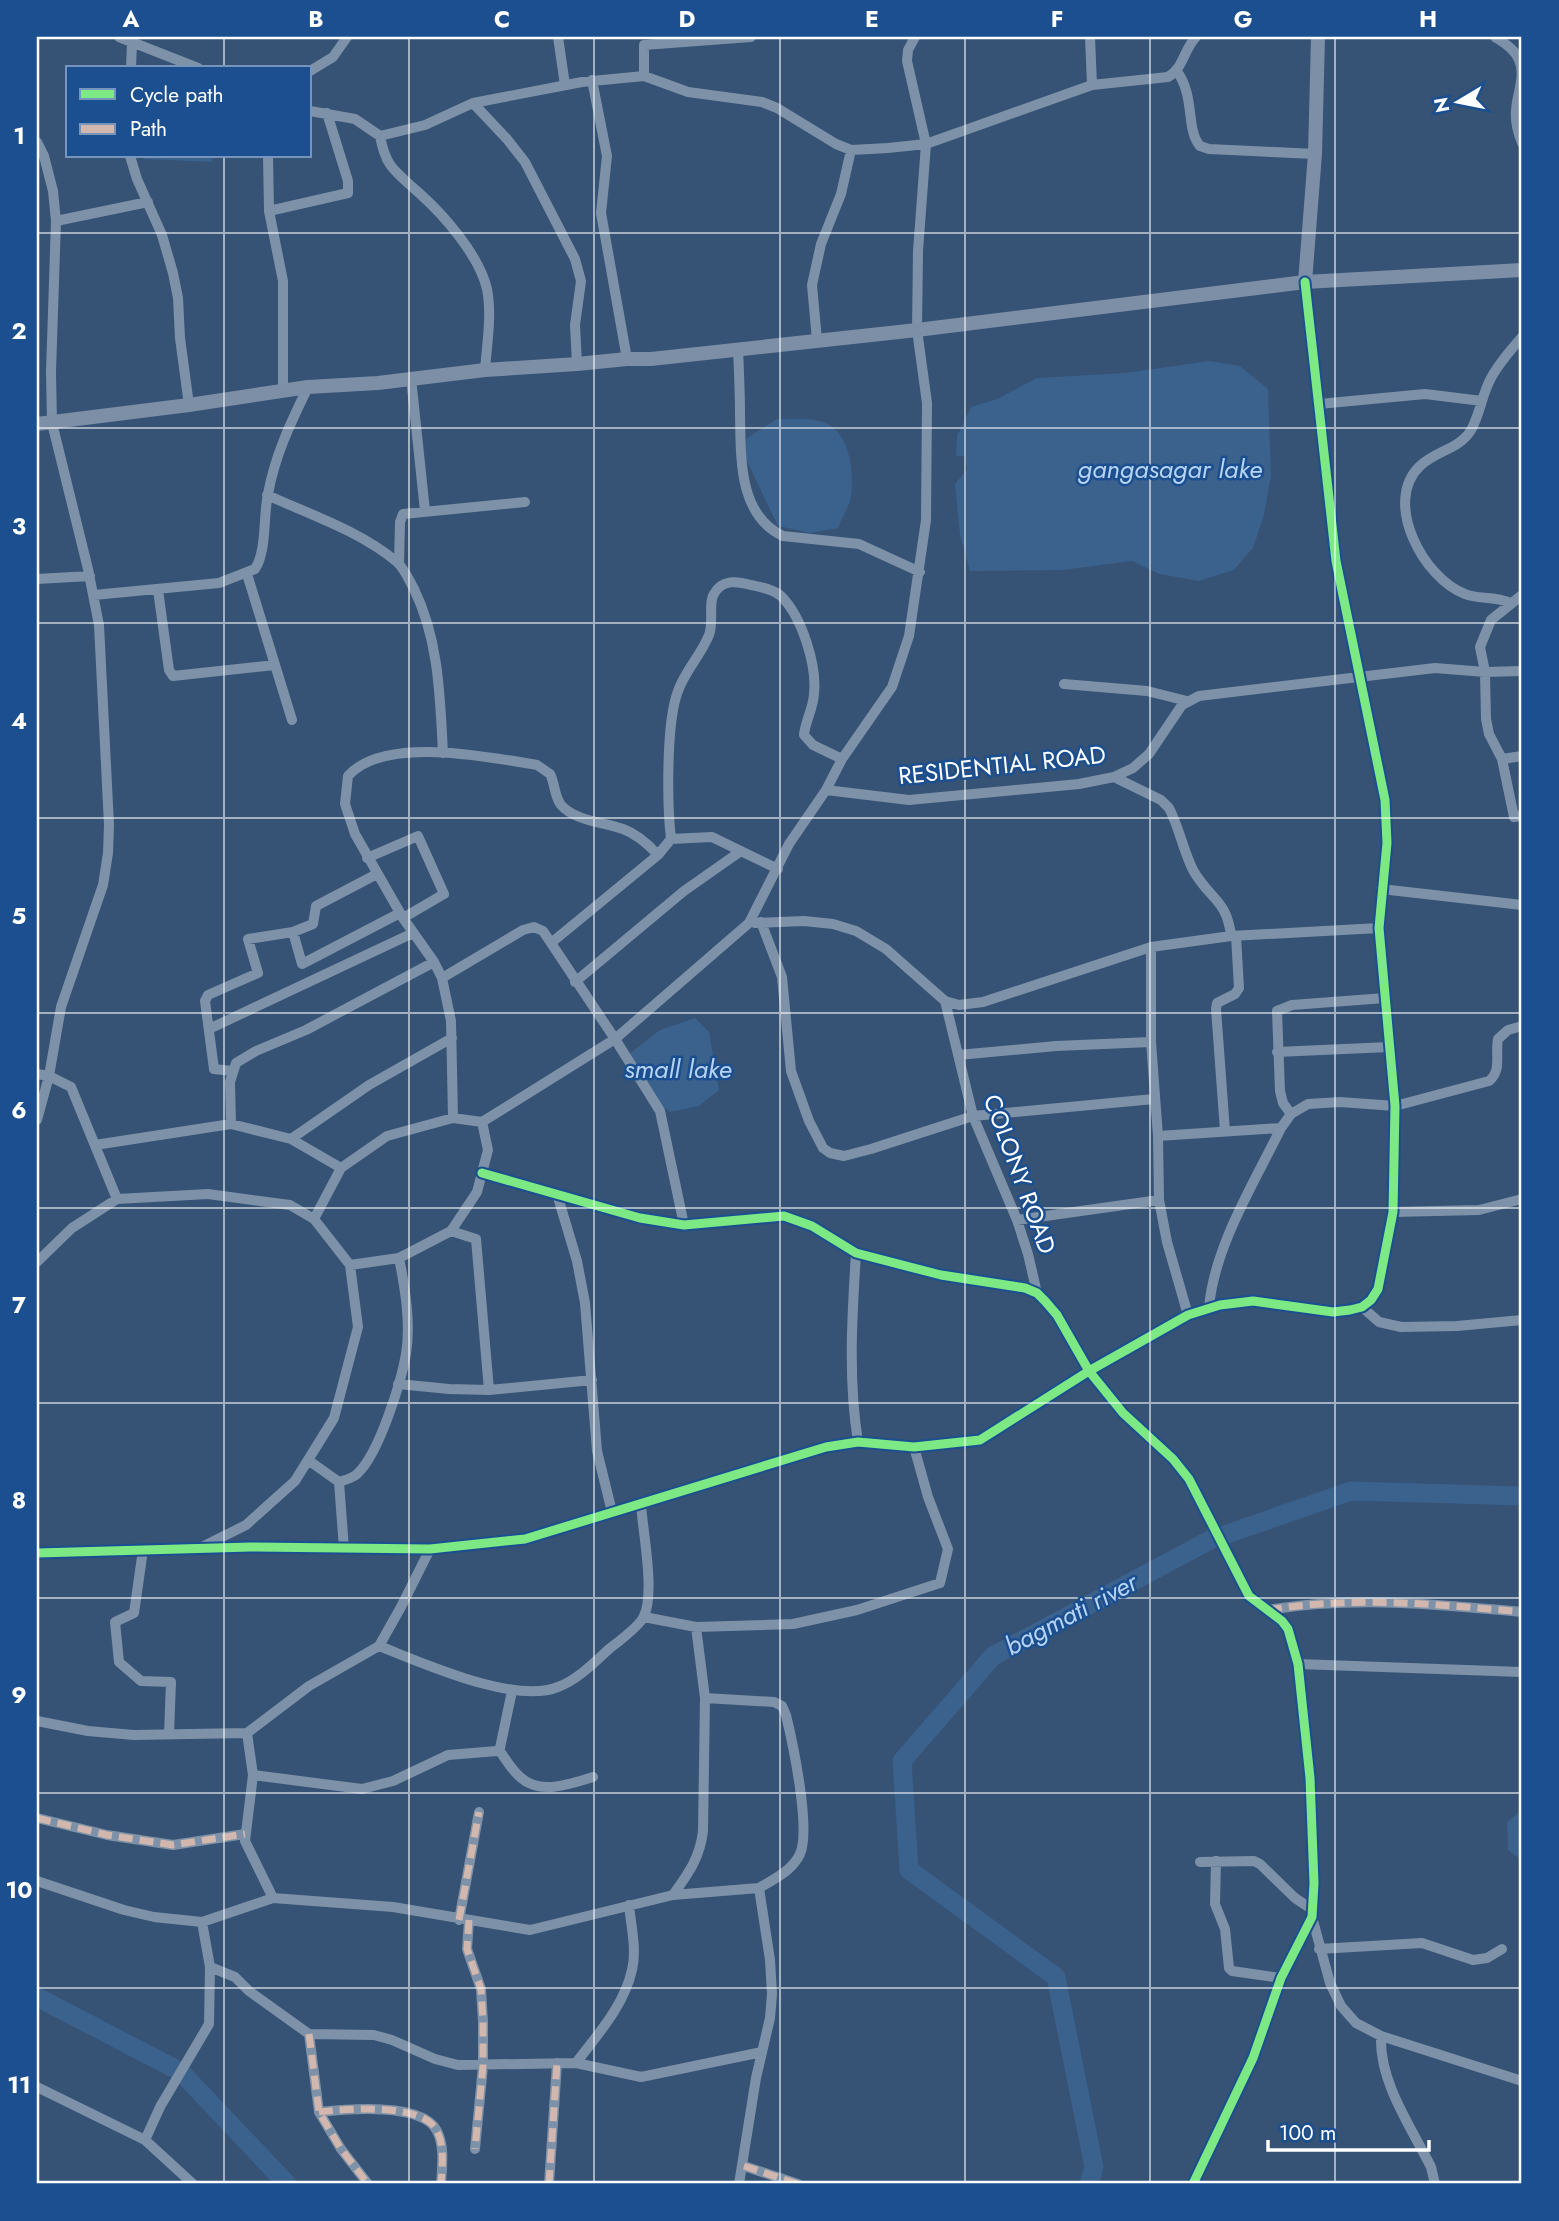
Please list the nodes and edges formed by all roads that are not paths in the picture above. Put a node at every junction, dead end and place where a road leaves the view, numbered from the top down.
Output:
1 (119, 37) edge
2 (347, 37) edge
3 (558, 37) edge
4 (751, 37) edge
5 (915, 37) edge
6 (1090, 37) edge
7 (1196, 37) edge
8 (1318, 37) edge
9 (1495, 37) edge
10 (132, 43) junction
11 (131, 66) edge
12 (193, 66) edge
13 (312, 70) edge
14 (1176, 71) junction
15 (644, 76) junction
16 (592, 80) junction
17 (565, 85) junction
18 (1092, 85) junction
19 (473, 103) junction
20 (312, 111) edge
21 (327, 113) junction
22 (380, 136) junction
23 (37, 142) edge
24 (1522, 143) edge
25 (926, 144) junction
26 (850, 150) junction
27 (1315, 154) junction
28 (131, 158) edge
29 (268, 158) edge
30 (148, 202) junction
31 (269, 211) junction
32 (56, 221) junction
33 (1522, 270) edge
34 (1305, 282) junction
35 (917, 330) junction
36 (1522, 337) edge
37 (817, 340) junction
38 (738, 349) junction
39 (627, 359) junction
40 (577, 365) junction
41 (485, 370) junction
42 (411, 378) junction
43 (308, 387) junction
44 (283, 391) junction
45 (1482, 401) junction
46 (1319, 404) junction
47 (189, 405) junction
48 (52, 423) junction
49 (37, 424) edge
50 (267, 495) junction
51 (525, 502) dead end
52 (425, 511) junction
53 (399, 564) junction
54 (920, 572) junction
55 (247, 574) junction
56 (90, 576) junction
57 (37, 579) edge
58 (158, 590) junction
59 (94, 595) junction
60 (1522, 595) edge
61 (1511, 603) junction
62 (275, 665) junction
63 (1522, 671) edge
64 (1485, 672) junction
65 (1361, 676) junction
66 (1064, 684) dead end
67 (1186, 701) junction
68 (292, 720) dead end
69 (443, 753) junction
70 (1522, 756) edge
71 (842, 759) junction
72 (1502, 759) junction
73 (1114, 777) junction
74 (826, 790) junction
75 (1522, 816) edge
76 (671, 839) junction
77 (741, 851) junction
78 (658, 855) junction
79 (367, 858) junction
80 (778, 869) junction
81 (377, 874) junction
82 (1381, 889) junction
83 (1522, 905) edge
84 (401, 916) junction
85 (761, 922) junction
86 (749, 923) junction
87 (1379, 928) junction
88 (293, 932) junction
89 (413, 933) junction
90 (1233, 936) junction
91 (551, 943) junction
92 (1150, 947) junction
93 (434, 962) junction
94 (442, 978) junction
95 (575, 982) junction
96 (1385, 998) junction
97 (946, 1001) junction
98 (1522, 1026) edge
99 (209, 1029) junction
100 (452, 1038) junction
101 (615, 1039) junction
102 (1151, 1042) junction
103 (1389, 1047) junction
104 (1277, 1052) junction
105 (958, 1055) junction
106 (232, 1071) junction
107 (37, 1074) edge
108 (49, 1076) junction
109 (1154, 1099) junction
110 (1395, 1106) junction
111 (1291, 1114) junction
112 (973, 1116) junction
113 (453, 1118) junction
114 (37, 1120) edge
115 (482, 1122) junction
116 (231, 1124) junction
117 (1281, 1128) junction
118 (1226, 1131) junction
119 (1158, 1136) junction
120 (291, 1139) junction
121 (95, 1145) junction
122 (341, 1168) junction
123 (482, 1173) junction
124 (557, 1194) junction
125 (117, 1199) junction
126 (1522, 1199) edge
127 (1159, 1200) junction
128 (1393, 1212) junction
129 (314, 1219) junction
130 (1017, 1220) junction
131 (684, 1225) junction
132 (451, 1231) junction
133 (856, 1253) junction
134 (399, 1258) junction
135 (37, 1262) edge
136 (350, 1265) junction
137 (1037, 1293) junction
138 (1362, 1307) junction
139 (1209, 1308) junction
140 (1188, 1315) junction
141 (1522, 1321) edge
142 (1089, 1371) junction
143 (592, 1380) junction
144 (398, 1384) junction
145 (489, 1390) junction
146 (858, 1442) junction
147 (914, 1447) junction
148 (308, 1460) junction
149 (339, 1482) junction
150 (640, 1505) junction
151 (612, 1512) junction
152 (200, 1548) junction
153 (344, 1549) junction
154 (430, 1549) junction
155 (143, 1550) junction
156 (37, 1553) edge
157 (1268, 1610) junction
158 (1522, 1612) edge
159 (644, 1617) junction
160 (696, 1627) junction
161 (379, 1646) junction
162 (1298, 1664) junction
163 (1522, 1672) edge
164 (512, 1691) junction
165 (705, 1698) junction
166 (37, 1721) edge
167 (247, 1733) junction
168 (169, 1734) junction
169 (499, 1750) junction
170 (253, 1775) junction
171 (593, 1777) dead end
172 (479, 1812) dead end
173 (37, 1818) edge
174 (245, 1834) junction
175 (1216, 1861) junction
176 (1200, 1862) dead end
177 (37, 1881) edge
178 (759, 1888) junction
179 (673, 1895) junction
180 (273, 1898) junction
181 (629, 1905) junction
182 (1312, 1913) junction
183 (464, 1920) junction
184 (202, 1922) junction
185 (1319, 1949) junction
186 (1502, 1949) dead end
187 (210, 1966) junction
188 (1281, 1978) junction
189 (309, 2035) junction
190 (1381, 2036) junction
191 (762, 2052) junction
192 (557, 2063) junction
193 (576, 2063) junction
194 (483, 2066) junction
195 (1522, 2081) edge
196 (37, 2087) edge
197 (319, 2112) junction
198 (145, 2140) junction
199 (475, 2149) dead end
200 (744, 2166) junction
201 (193, 2184) edge
202 (368, 2184) edge
203 (441, 2184) edge
204 (549, 2184) edge
205 (739, 2184) edge
206 (798, 2184) edge
207 (1194, 2184) edge
208 (1435, 2184) edge

1 - 10 street
2 - 13 street
3 - 17 street
4 - 15 street
5 - 25 street
6 - 18 street
7 - 14 street
8 - 27 main road
9 - 24 street
10 - 11 street
10 - 12 street
14 - 18 street
14 - 27 street
15 - 16 street
15 - 26 street
16 - 17 street
16 - 39 street
17 - 19 street
18 - 25 street
19 - 22 street
19 - 40 street
20 - 21 street
21 - 22 street
21 - 31 street
22 - 41 street
23 - 32 street
25 - 26 street
25 - 35 street
26 - 37 street
27 - 34 main road
28 - 30 street
29 - 31 street
30 - 32 street
30 - 47 street
31 - 44 street
32 - 48 street
33 - 34 main road
34 - 35 main road
34 - 46 street
35 - 37 main road
35 - 54 street
36 - 45 street
37 - 38 main road
38 - 39 main road
38 - 54 street
39 - 40 main road
40 - 41 main road
41 - 42 main road
42 - 43 main road
42 - 52 street
43 - 44 main road
43 - 50 street
44 - 47 main road
45 - 46 street
45 - 61 street
46 - 65 street
47 - 48 main road
48 - 49 main road
48 - 56 street
50 - 53 street
50 - 55 street
51 - 52 street
52 - 53 street
53 - 69 street
54 - 71 street
55 - 58 street
55 - 62 street
56 - 57 street
56 - 59 street
58 - 59 street
58 - 62 street
59 - 108 street
60 - 61 street
61 - 64 street
62 - 68 street
63 - 64 street
64 - 65 street
64 - 72 street
65 - 67 street
65 - 82 street
66 - 67 street
67 - 73 street, RESIDENTIAL ROAD
69 - 78 street
69 - 79 street
70 - 72 street
71 - 74 street
71 - 76 street
72 - 75 street
73 - 74 street, RESIDENTIAL ROAD
73 - 90 street
74 - 80 street
76 - 77 street
76 - 78 street
77 - 80 street
77 - 95 street
78 - 91 street
79 - 81 street
79 - 84 street
80 - 86 street
81 - 84 street
81 - 88 street
82 - 83 street
82 - 87 street
84 - 88 street
84 - 89 street
85 - 86 street
85 - 97 street
85 - 112 street
86 - 101 street
87 - 90 street
87 - 96 street
88 - 99 street
89 - 93 street
89 - 99 street
90 - 92 street
90 - 118 street
91 - 94 street
91 - 95 street
92 - 97 street
92 - 102 street
93 - 94 street
93 - 106 street
94 - 100 street
95 - 101 street
96 - 103 street
96 - 104 street
97 - 105 street, COLONY ROAD
98 - 110 street
99 - 106 street
100 - 113 street
100 - 120 street
101 - 115 street
101 - 131 street
102 - 105 street
102 - 109 street
103 - 104 street
103 - 110 street
104 - 111 street
105 - 112 street, COLONY ROAD
106 - 116 street
107 - 108 street
108 - 114 street
108 - 121 street
109 - 112 street
109 - 119 street
110 - 111 street
110 - 128 street
111 - 117 street
112 - 130 street, COLONY ROAD
113 - 115 street
113 - 122 street
115 - 123 street
116 - 120 street
116 - 121 street
117 - 118 street
117 - 139 street
118 - 119 street
119 - 127 street
120 - 122 street
121 - 125 street
122 - 129 street
123 - 124 street
123 - 132 street
124 - 131 street
124 - 143 street
125 - 129 street
125 - 135 street
126 - 128 street
127 - 130 street
127 - 140 street
128 - 138 street
129 - 136 street
130 - 137 street, COLONY ROAD
131 - 133 street
132 - 134 street
132 - 145 street
133 - 137 street
133 - 146 street
134 - 136 street
134 - 144 street
136 - 148 street
137 - 142 street
138 - 139 street
138 - 141 street
139 - 140 street
140 - 142 street
142 - 147 street
142 - 157 street
143 - 145 street
143 - 151 street
144 - 145 street
144 - 149 street
146 - 147 street
146 - 150 street
147 - 160 street
148 - 149 street
148 - 152 street
149 - 153 street
150 - 151 street
150 - 159 street
151 - 154 street
152 - 153 street
152 - 155 street
153 - 154 street
154 - 161 street
155 - 156 street
155 - 168 street
157 - 158 street
157 - 162 street
159 - 160 street
159 - 164 street
160 - 165 street
161 - 164 street
161 - 167 street
162 - 163 street
162 - 182 street
164 - 169 street
165 - 178 street
165 - 179 street
166 - 168 street
167 - 168 street
167 - 170 street
169 - 170 street
169 - 171 street
170 - 174 street
172 - 183 street
173 - 174 street
174 - 180 street
175 - 176 street
175 - 182 street
175 - 188 street
177 - 184 street
178 - 179 street
178 - 191 street
179 - 181 street
180 - 183 street
180 - 184 street
181 - 183 street
181 - 193 street
182 - 185 street
182 - 188 street
183 - 194 street
184 - 187 street
185 - 186 street
185 - 190 street
187 - 189 street
187 - 198 street
188 - 207 street
189 - 194 street
189 - 197 street
190 - 195 street
190 - 208 street
191 - 193 street
191 - 200 street
192 - 193 street
192 - 194 street
192 - 204 street
194 - 199 street
196 - 198 street
197 - 202 street
197 - 203 street
198 - 201 street
200 - 205 street
200 - 206 street

